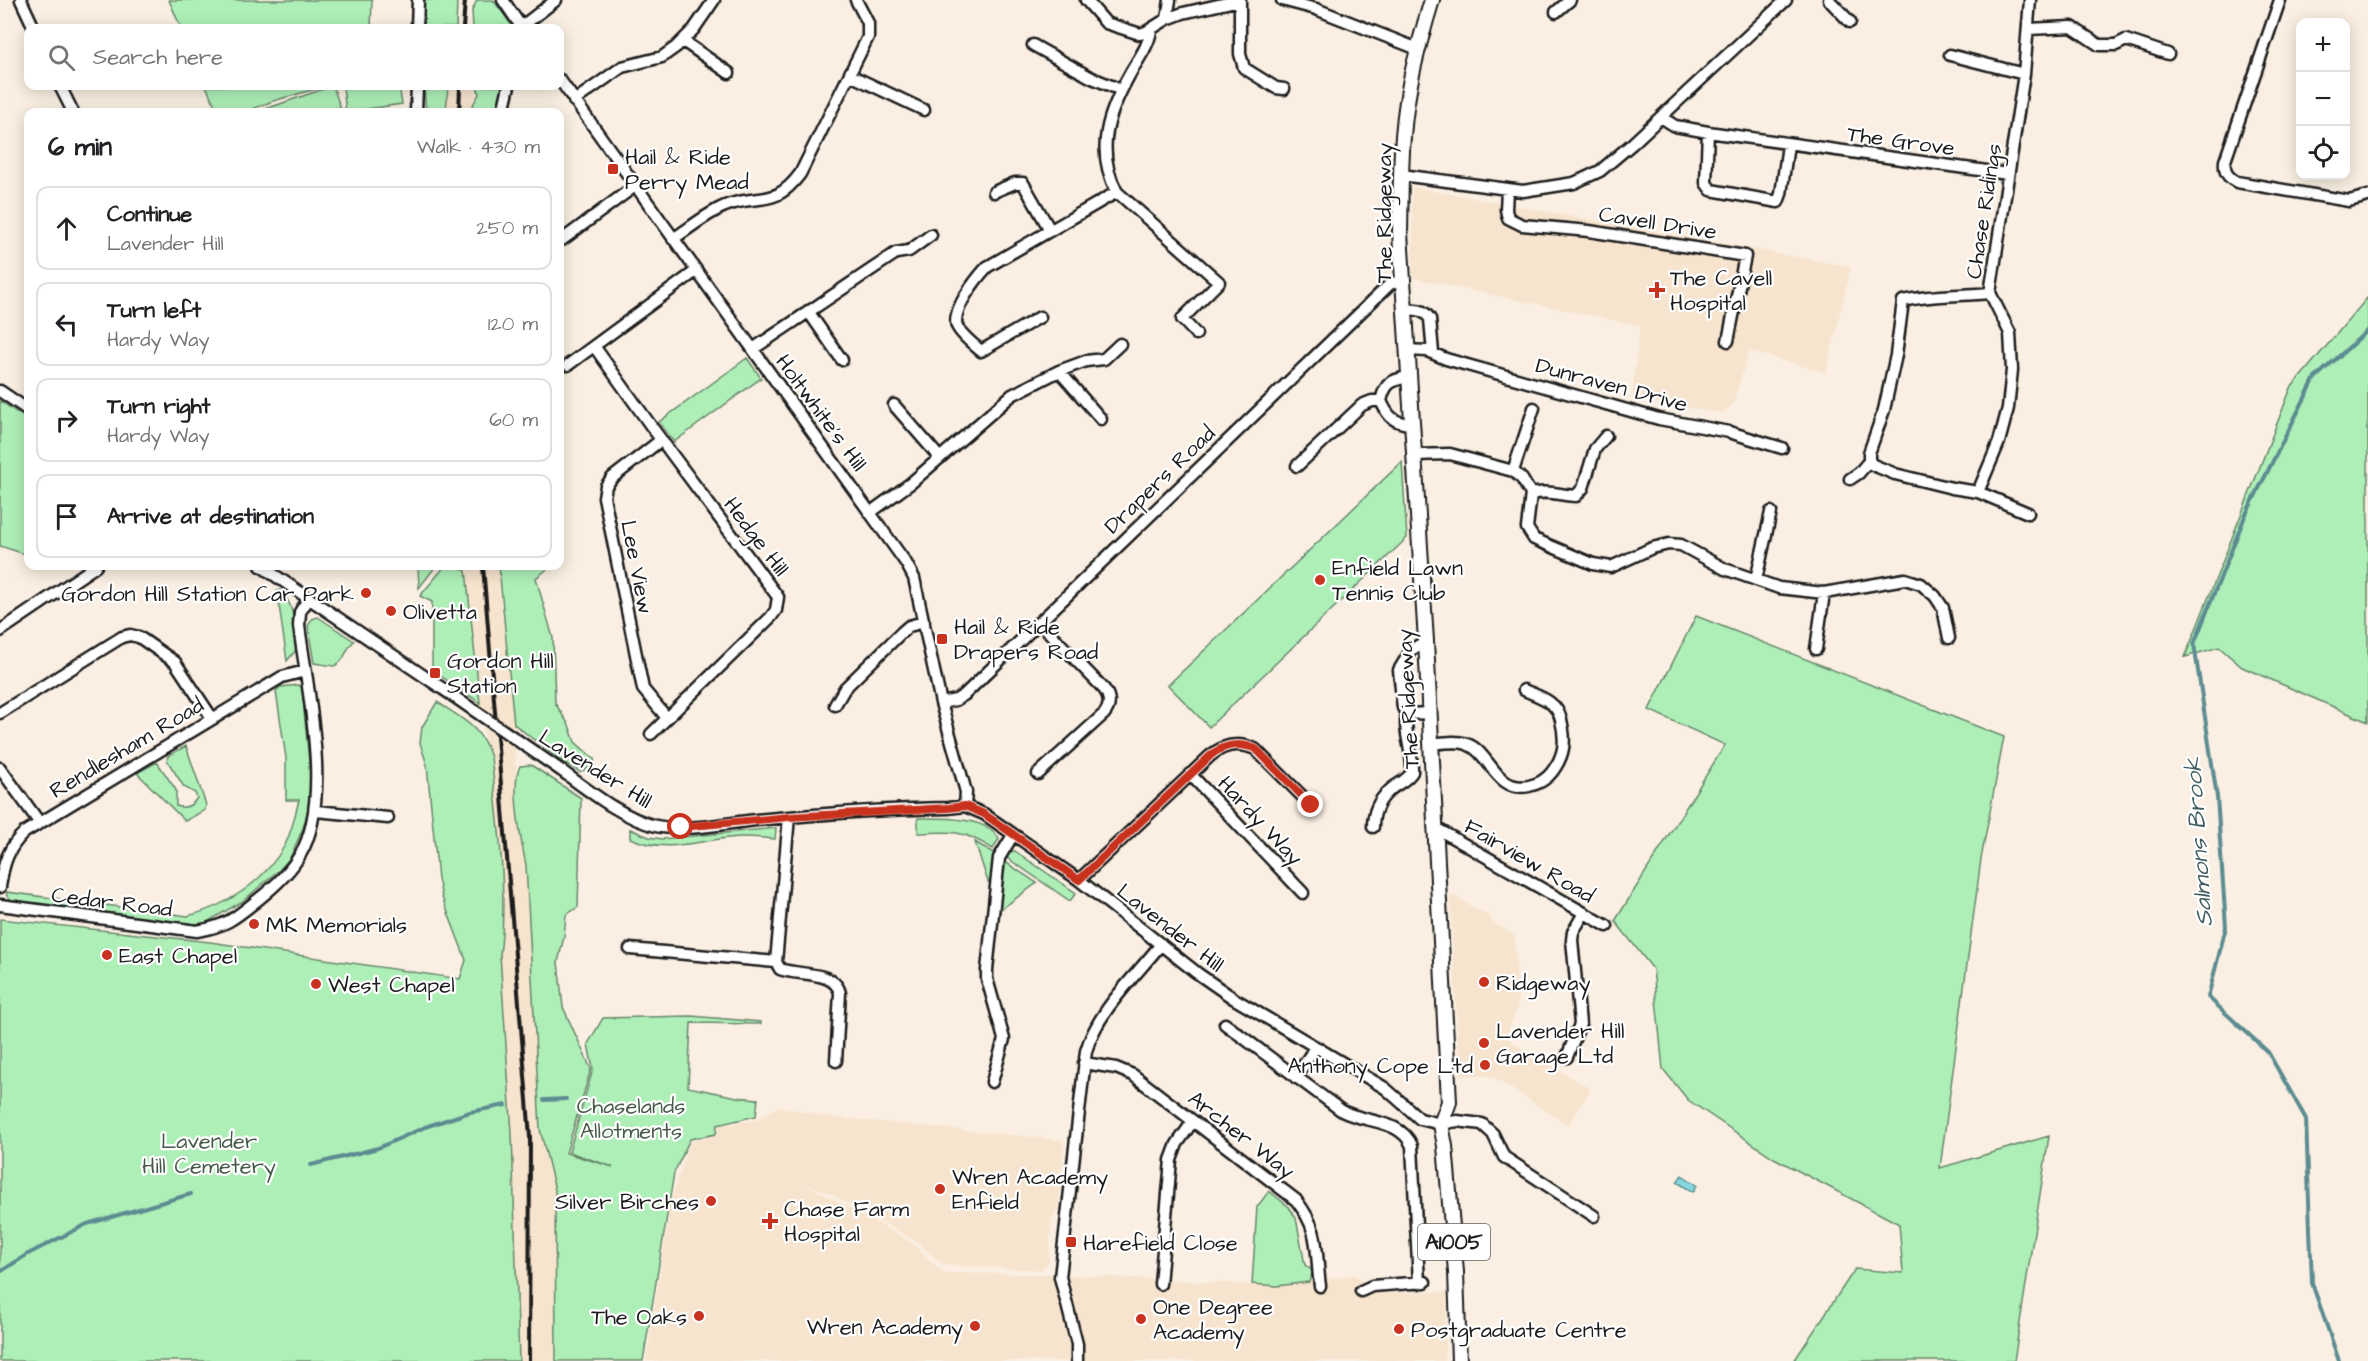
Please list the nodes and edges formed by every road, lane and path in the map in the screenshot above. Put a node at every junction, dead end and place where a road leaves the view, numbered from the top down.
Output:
1 (21, 0) edge
2 (418, 0) edge
3 (503, 0) edge
4 (556, 0) edge
5 (714, 0) edge
6 (856, 0) edge
7 (1086, 0) edge
8 (1170, 0) edge
9 (1240, 0) edge
10 (1282, 0) edge
11 (1432, 0) edge
12 (1570, 0) edge
13 (1786, 0) edge
14 (1829, 0) edge
15 (2030, 0) edge
16 (2280, 0) edge
17 (1556, 12) dead end
18 (1167, 19) junction
19 (1850, 22) dead end
20 (32, 24) edge
21 (417, 24) edge
22 (519, 24) edge
23 (527, 24) edge
24 (2028, 29) junction
25 (1151, 30) junction
26 (683, 41) junction
27 (1033, 45) dead end
28 (1418, 49) junction
29 (2168, 54) dead end
30 (1950, 55) dead end
31 (729, 73) dead end
32 (2024, 74) junction
33 (850, 75) junction
34 (564, 86) edge
35 (1284, 89) dead end
36 (62, 90) edge
37 (417, 90) edge
38 (508, 90) edge
39 (1121, 90) junction
40 (574, 101) junction
41 (71, 108) edge
42 (416, 108) edge
43 (504, 108) edge
44 (924, 110) dead end
45 (1662, 117) junction
46 (1707, 132) junction
47 (1788, 145) junction
48 (2008, 174) junction
49 (1401, 175) junction
50 (635, 186) junction
51 (1507, 190) junction
52 (994, 192) dead end
53 (1117, 192) junction
54 (2368, 197) edge
55 (1050, 230) junction
56 (931, 235) dead end
57 (564, 239) edge
58 (673, 239) junction
59 (696, 271) junction
60 (1403, 280) junction
61 (1990, 293) junction
62 (1404, 310) junction
63 (808, 311) junction
64 (1040, 317) dead end
65 (1196, 334) dead end
66 (1728, 341) dead end
67 (1120, 344) dead end
68 (594, 346) junction
69 (753, 349) junction
70 (1407, 350) junction
71 (1433, 353) junction
72 (842, 360) dead end
73 (568, 365) dead end
74 (1059, 371) junction
75 (1408, 377) junction
76 (0, 391) edge
77 (1381, 401) junction
78 (894, 405) dead end
79 (24, 407) edge
80 (1534, 408) dead end
81 (1101, 419) dead end
82 (1411, 424) junction
83 (1606, 436) dead end
84 (662, 440) junction
85 (1782, 448) dead end
86 (1413, 455) junction
87 (940, 458) junction
88 (1869, 461) junction
89 (1297, 466) dead end
90 (1513, 471) junction
91 (1850, 479) dead end
92 (1978, 492) junction
93 (1531, 494) junction
94 (871, 512) junction
95 (1771, 512) dead end
96 (2028, 513) dead end
97 (90, 570) edge
98 (269, 570) edge
99 (1756, 580) junction
100 (1824, 593) junction
101 (309, 598) junction
102 (924, 622) junction
103 (1039, 622) junction
104 (0, 631) edge
105 (1949, 638) dead end
106 (1426, 641) junction
107 (1816, 649) dead end
108 (304, 671) junction
109 (1524, 690) dead end
110 (941, 703) junction
111 (835, 705) dead end
112 (0, 712) edge
113 (1407, 712) junction
114 (1428, 713) junction
115 (212, 718) junction
116 (667, 718) junction
117 (651, 734) dead end
118 (1430, 744) junction
119 (0, 768) edge
120 (1038, 774) dead end
121 (1190, 774) junction
122 (1311, 805) dead end
123 (965, 806) junction
124 (316, 811) junction
125 (789, 817) junction
126 (388, 818) dead end
127 (39, 822) junction
128 (1373, 827) dead end
129 (1434, 827) junction
130 (1013, 835) junction
131 (1079, 880) junction
132 (0, 887) edge
133 (1303, 893) dead end
134 (0, 906) edge
135 (1584, 913) junction
136 (1607, 926) dead end
137 (1161, 944) junction
138 (630, 949) dead end
139 (776, 962) junction
140 (1225, 1024) dead end
141 (1315, 1047) junction
142 (1567, 1057) dead end
143 (836, 1061) dead end
144 (1084, 1063) junction
145 (1296, 1078) junction
146 (992, 1082) dead end
147 (1193, 1121) junction
148 (1441, 1125) junction
149 (1594, 1216) dead end
150 (1160, 1284) dead end
151 (1320, 1286) dead end
152 (1361, 1291) dead end
153 (1077, 1361) edge
154 (1459, 1361) edge

1 - 20 street
2 - 21 street
3 - 22 street
4 - 23 street
5 - 26 street
6 - 33 street
7 - 25 street
8 - 18 street
9 - 18 street
9 - 35 street
10 - 28 street
11 - 28 main road, The Ridgeway / A1005
12 - 17 street
13 - 45 street
14 - 19 street
15 - 24 street, Chase Ridings
16 - 54 street
18 - 25 street
24 - 29 street
24 - 32 street, Chase Ridings
25 - 39 street
26 - 31 street
26 - 40 street
27 - 39 street
28 - 49 main road, The Ridgeway / A1005
30 - 32 street
32 - 48 street, Chase Ridings
33 - 44 street
33 - 58 street
34 - 40 street, Holtwhite's Hill
36 - 41 street
37 - 42 street
38 - 43 street
39 - 53 street
40 - 50 street, Holtwhite's Hill
45 - 46 street, The Grove
45 - 51 street
46 - 47 street, The Grove
46 - 47 street
47 - 48 street, The Grove
48 - 61 street, Chase Ridings
49 - 51 street
49 - 60 main road, The Ridgeway / A1005
50 - 57 street
50 - 58 street, Holtwhite's Hill
51 - 66 street, Cavell Drive
52 - 55 street
53 - 55 street
53 - 65 street
55 - 64 street
56 - 63 street
58 - 59 street, Holtwhite's Hill
59 - 68 street
59 - 69 street, Holtwhite's Hill
60 - 62 main road, The Ridgeway / A1005
60 - 103 street, Drapers Road
61 - 88 street
61 - 92 street, Chase Ridings
62 - 70 main road, The Ridgeway / A1005
62 - 71 street
63 - 69 street
63 - 72 street
67 - 74 street
68 - 73 street
68 - 84 street, Hedge Hill
69 - 94 street, Holtwhite's Hill
70 - 71 street, Dunraven Drive
70 - 75 main road, The Ridgeway / A1005
71 - 85 street, Dunraven Drive
74 - 81 street
74 - 87 street
75 - 77 street
75 - 82 main road, The Ridgeway / A1005
76 - 79 street
77 - 82 street
77 - 89 street
78 - 87 street
80 - 90 street
82 - 86 main road, The Ridgeway / A1005
83 - 93 street
84 - 116 street, Lee View
84 - 116 street, Hedge Hill
86 - 90 street
86 - 106 main road, The Ridgeway / A1005
87 - 94 street
88 - 91 street
88 - 92 street
90 - 93 street
92 - 96 street
93 - 99 street
94 - 102 street, Holtwhite's Hill
95 - 99 street
97 - 104 street
98 - 101 street, Lavender Hill
99 - 100 street
100 - 105 street
100 - 107 street
101 - 108 street
101 - 125 street, Lavender Hill, bridge
102 - 110 street, Holtwhite's Hill
102 - 111 street
103 - 110 street, Drapers Road
103 - 120 street
106 - 113 street
106 - 114 main road, The Ridgeway / A1005
108 - 115 street, Rendlesham Road
108 - 124 street
109 - 118 street
110 - 123 street, Holtwhite's Hill
112 - 115 street
113 - 114 street
113 - 128 street
114 - 118 main road, The Ridgeway / A1005
115 - 127 street, Rendlesham Road
116 - 117 street, Hedge Hill
118 - 129 main road, The Ridgeway / A1005
119 - 127 street
121 - 122 street, Hardy Way
121 - 131 street, Hardy Way
121 - 133 street, Hardy Way
123 - 125 street, Lavender Hill
123 - 130 street, Lavender Hill
124 - 126 street
124 - 134 street, Cedar Road
125 - 139 street
127 - 132 street, Rendlesham Road
129 - 135 street, Fairview Road
129 - 148 main road, The Ridgeway / A1005
130 - 131 street, Lavender Hill
130 - 146 street
131 - 137 street, Lavender Hill
135 - 136 street, Fairview Road
135 - 142 street
137 - 141 street, Lavender Hill
137 - 144 street
138 - 139 street
139 - 143 street
140 - 145 street
141 - 145 street
141 - 148 street, Lavender Hill
144 - 147 street, Archer Way
144 - 153 street
145 - 152 street
147 - 150 street
147 - 151 street, Archer Way
148 - 149 street
148 - 154 main road, The Ridgeway / A1005

